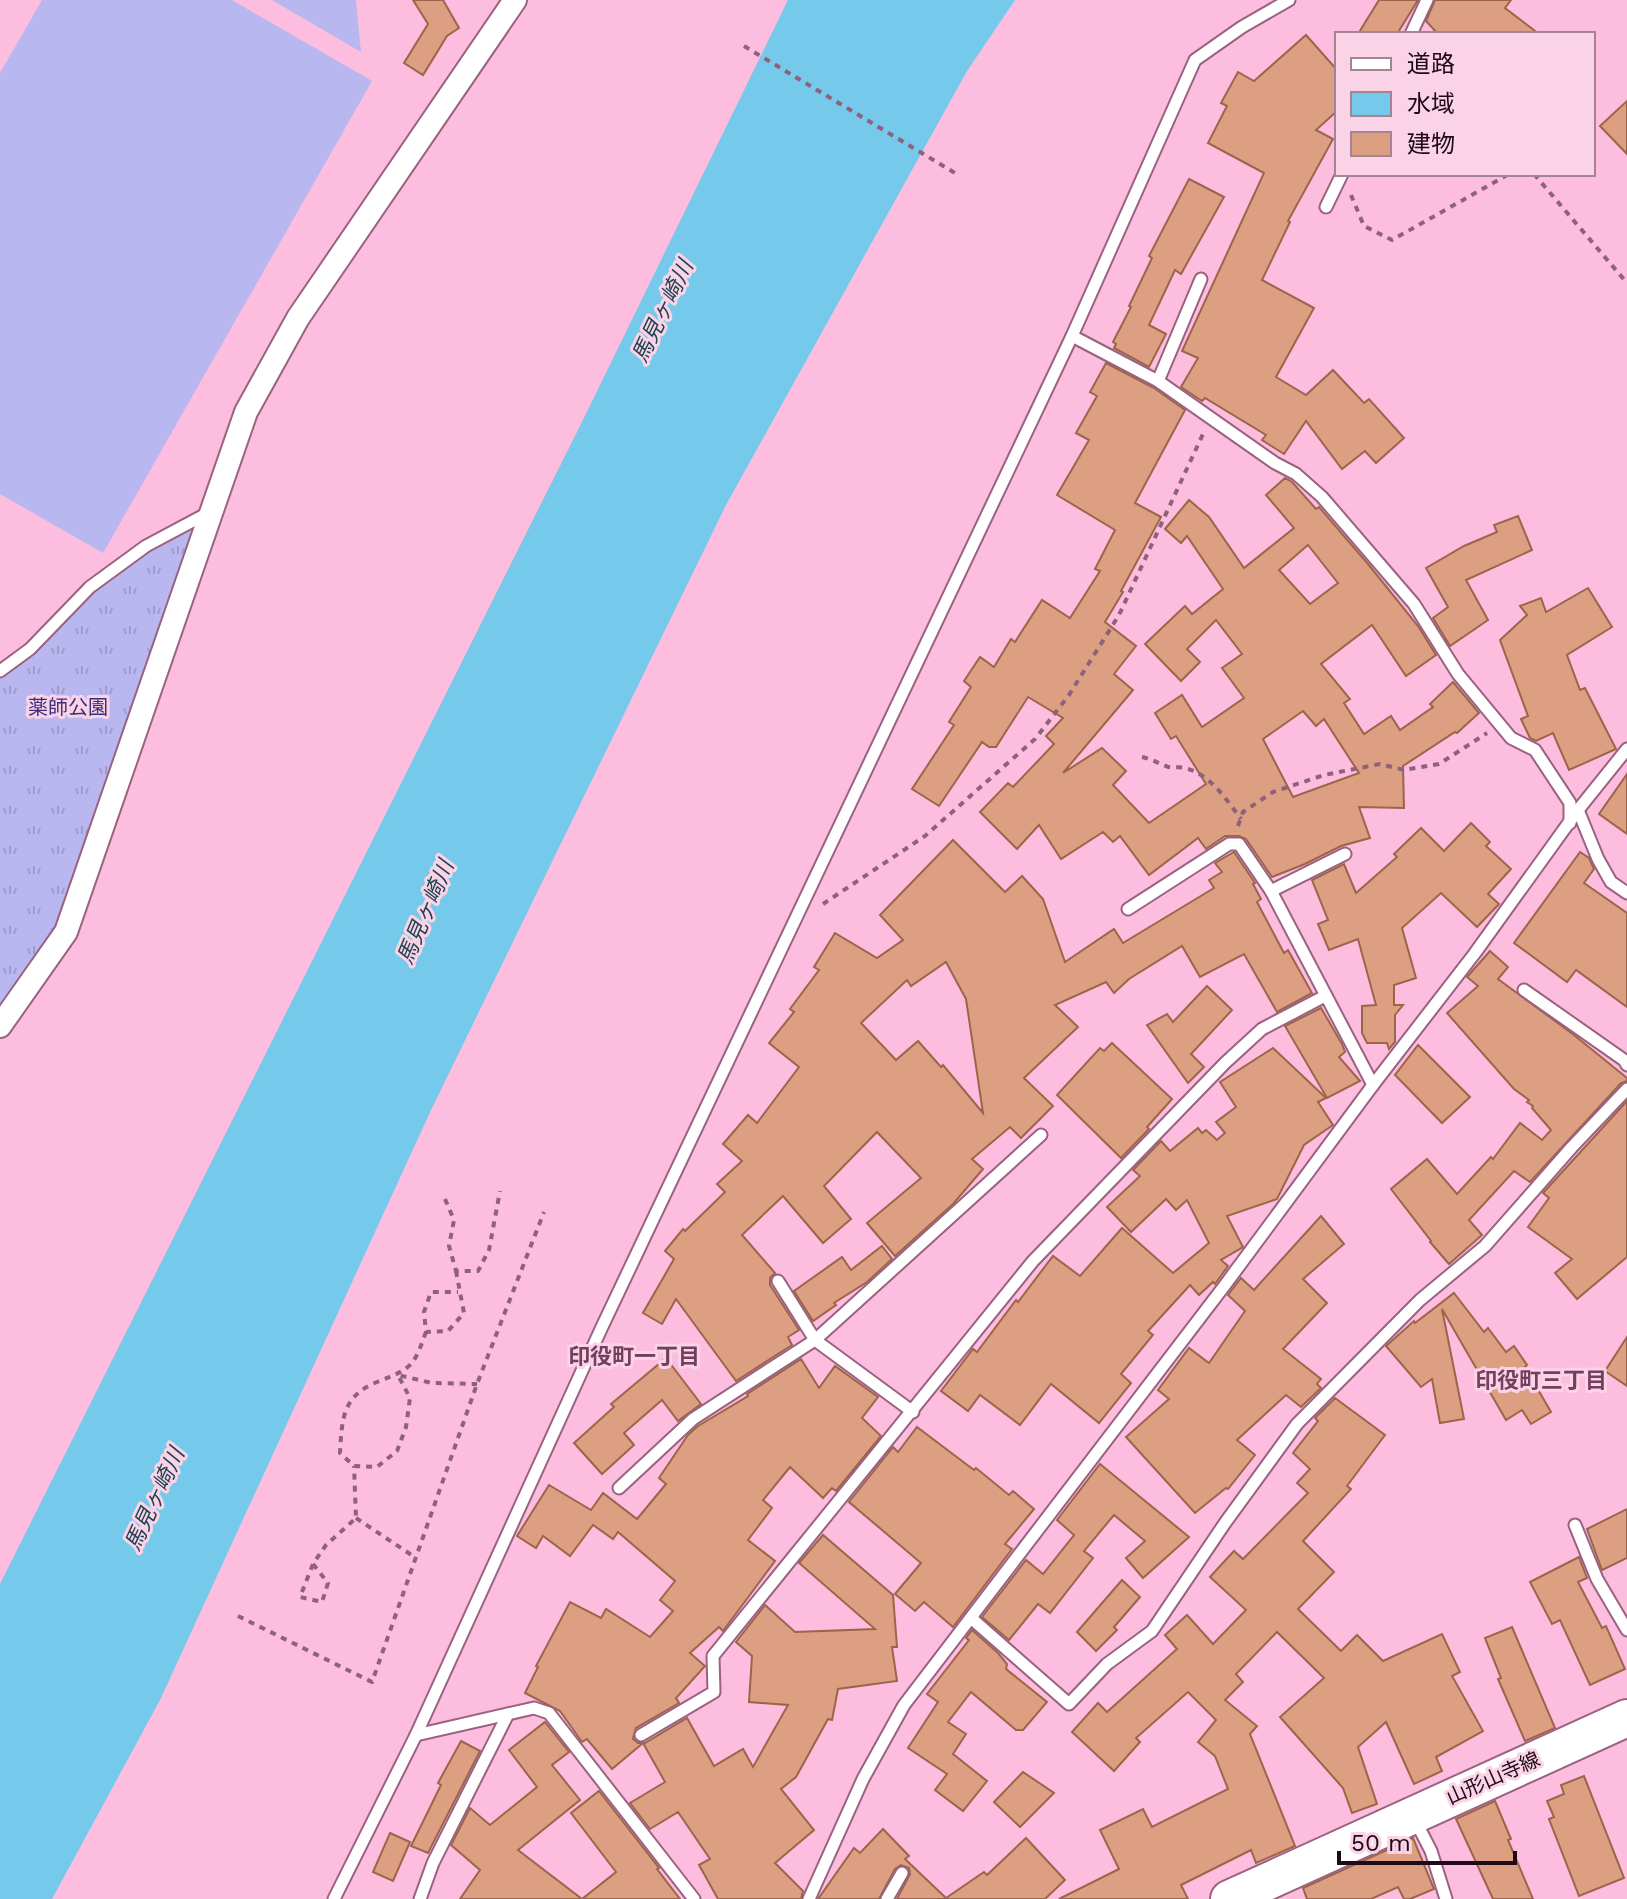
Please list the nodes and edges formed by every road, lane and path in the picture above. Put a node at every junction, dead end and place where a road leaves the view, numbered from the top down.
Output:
1 (515, 0) edge
2 (1289, 0) edge
3 (1427, 0) edge
4 (1412, 32) edge
5 (744, 46) dead end
6 (955, 173) dead end
7 (1341, 176) edge
8 (1343, 176) edge
9 (1505, 176) edge
10 (1536, 176) edge
11 (1326, 207) dead end
12 (1201, 279) dead end
13 (1627, 283) edge
14 (1072, 336) junction
15 (1158, 381) junction
16 (1210, 417) junction
17 (212, 511) junction
18 (0, 671) edge
19 (1500, 725) junction
20 (1627, 749) edge
21 (1142, 757) dead end
22 (1578, 810) junction
23 (1241, 819) junction
24 (1570, 823) junction
25 (1233, 844) junction
26 (1345, 854) dead end
27 (1271, 891) junction
28 (1627, 893) edge
29 (1128, 909) dead end
30 (792, 925) junction
31 (1524, 990) dead end
32 (1325, 996) junction
33 (0, 1026) edge
34 (1627, 1065) edge
35 (1373, 1085) junction
36 (1627, 1089) edge
37 (1041, 1135) dead end
38 (500, 1191) dead end
39 (445, 1199) dead end
40 (544, 1212) dead end
41 (456, 1271) junction
42 (778, 1281) dead end
43 (458, 1292) junction
44 (426, 1332) junction
45 (815, 1340) junction
46 (398, 1375) junction
47 (477, 1384) junction
48 (913, 1412) junction
49 (354, 1466) junction
50 (619, 1488) dead end
51 (356, 1518) junction
52 (1575, 1525) dead end
53 (416, 1558) junction
54 (313, 1564) junction
55 (238, 1616) dead end
56 (971, 1618) junction
57 (1627, 1630) edge
58 (508, 1714) junction
59 (1627, 1718) edge
60 (416, 1735) junction
61 (641, 1735) dead end
62 (1411, 1814) junction
63 (902, 1873) dead end
64 (334, 1899) edge
65 (420, 1899) edge
66 (694, 1899) edge
67 (809, 1899) edge
68 (887, 1899) edge
69 (1229, 1899) edge
70 (1446, 1899) edge

1 - 17 street
2 - 14 lane
3 - 4 lane
5 - 6 path
7 - 11 lane
8 - 9 path
10 - 13 path
12 - 15 lane
14 - 15 lane
14 - 30 lane
15 - 16 lane
16 - 19 lane
16 - 30 path
17 - 18 lane
17 - 33 street
19 - 23 path
19 - 24 lane
20 - 22 lane
21 - 23 path
22 - 24 lane
22 - 28 lane
23 - 25 path
24 - 35 lane
25 - 27 lane
25 - 29 lane
26 - 27 lane
27 - 32 lane
30 - 60 lane
31 - 34 lane
32 - 35 lane
32 - 48 lane
35 - 56 lane
36 - 56 lane
37 - 45 lane
38 - 41 path
39 - 41 path
40 - 47 path
41 - 43 path
42 - 45 lane
43 - 44 path
43 - 44 path
44 - 46 path
45 - 48 lane
45 - 50 lane
46 - 47 path
46 - 49 path
46 - 49 path
47 - 53 path
48 - 61 lane
49 - 51 path
51 - 53 path
51 - 54 path
52 - 57 lane
53 - 55 path
54 - 54 path
56 - 67 lane
58 - 60 lane
58 - 65 lane
58 - 66 lane
59 - 62 main road, 山形山寺線
60 - 64 lane
62 - 69 main road, 山形山寺線
62 - 70 lane
63 - 68 lane

